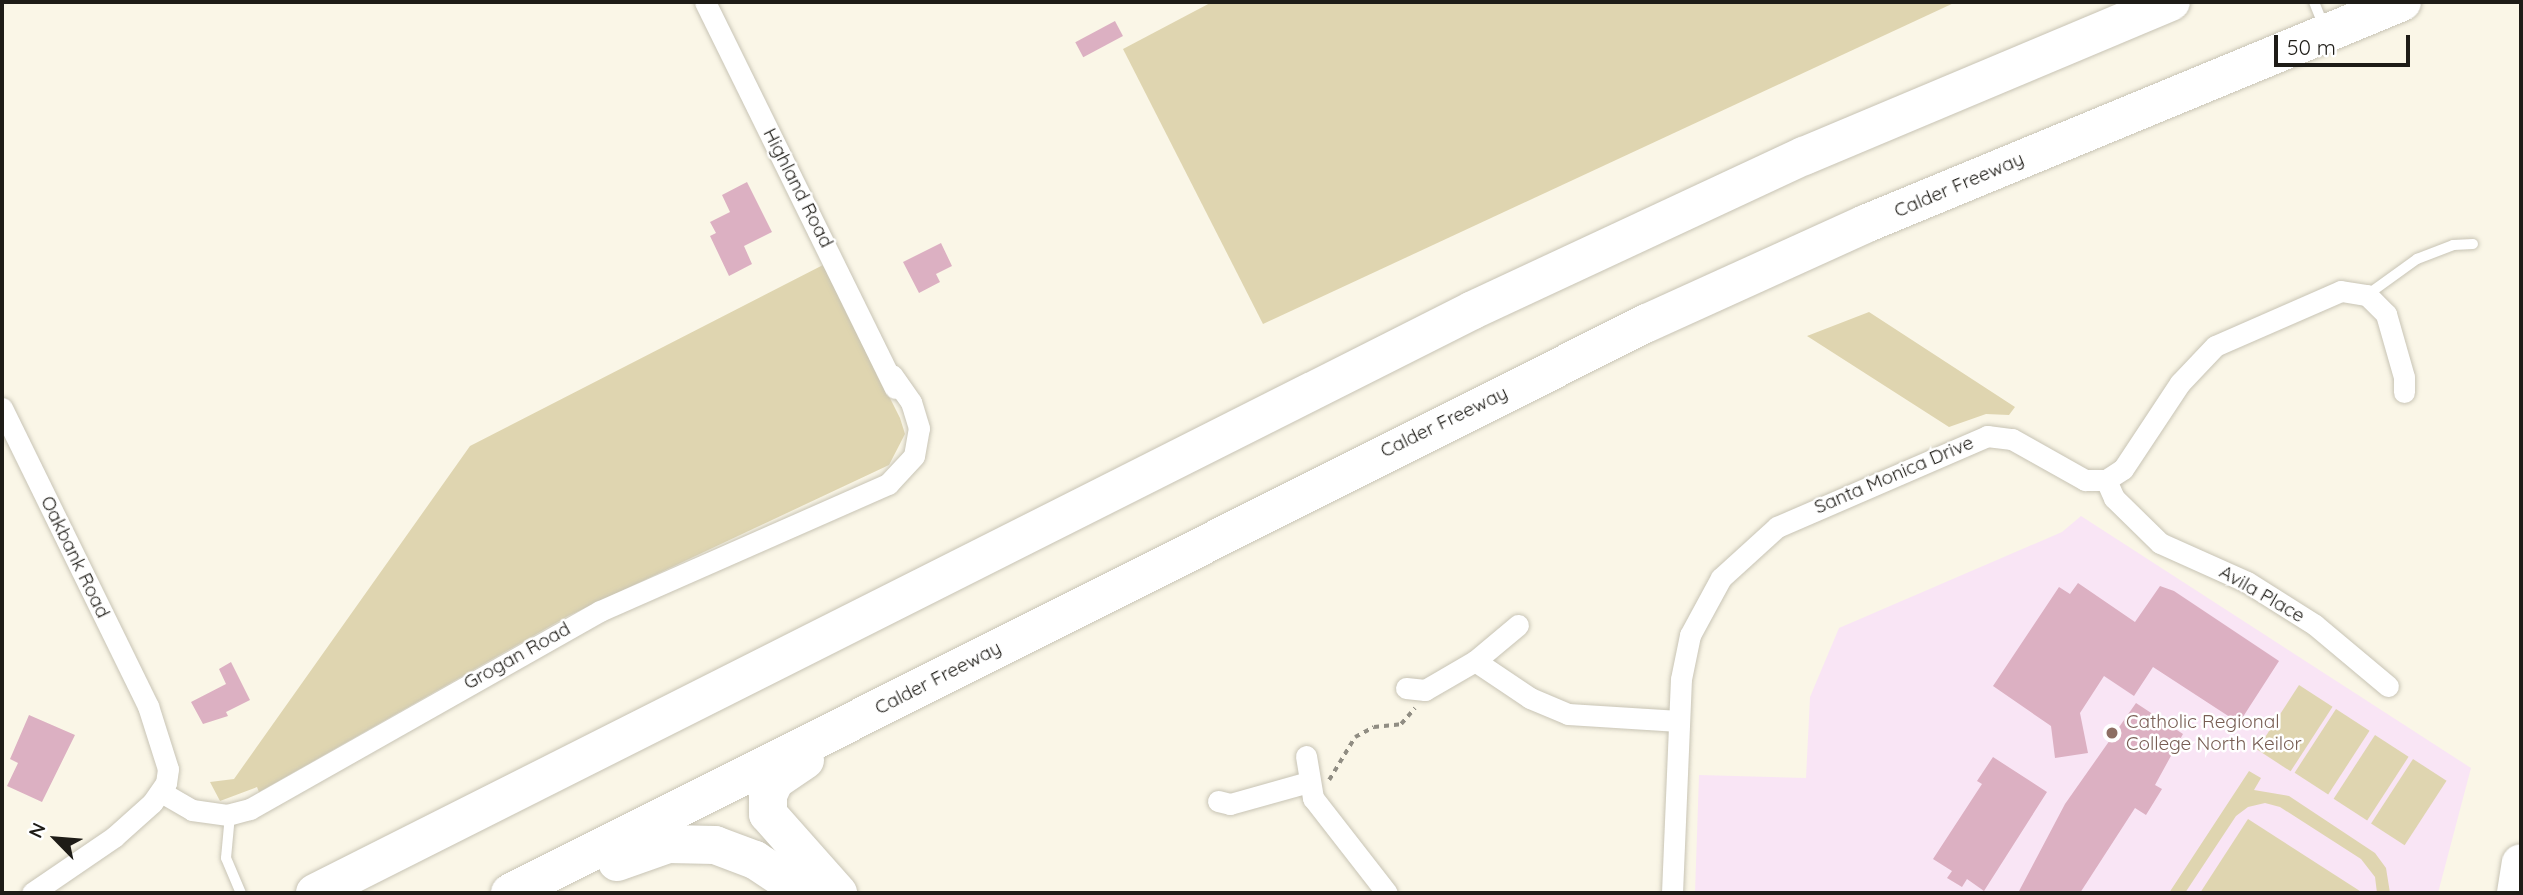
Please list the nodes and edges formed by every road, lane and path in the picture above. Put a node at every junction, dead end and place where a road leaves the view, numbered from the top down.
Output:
1 (705, 2) edge
2 (2171, 2) edge
3 (2402, 2) edge
4 (2320, 17) edge
5 (2473, 244) dead end
6 (2367, 295) junction
7 (2405, 396) dead end
8 (2, 408) edge
9 (911, 450) joint
10 (2106, 480) junction
11 (1199, 546) junction
12 (1518, 625) dead end
13 (1475, 662) junction
14 (2390, 688) dead end
15 (1410, 690) joint
16 (1679, 721) junction
17 (1306, 755) dead end
18 (1309, 782) junction
19 (168, 790) junction
20 (1218, 801) dead end
21 (220, 814) junction
22 (2521, 863) edge
23 (32, 893) edge
24 (241, 893) edge
25 (315, 893) edge
26 (510, 893) edge
27 (555, 893) edge
28 (805, 893) edge
29 (838, 893) edge
30 (1387, 893) edge
31 (1672, 893) edge
32 (2516, 893) edge

1 - 9 street, Highland Road
2 - 25 highway
3 - 4 highway, Calder Freeway
4 - 11 highway, Calder Freeway
5 - 6 lane
6 - 7 street
6 - 10 street
8 - 19 street, Oakbank Road
9 - 21 street, Grogan Road
10 - 14 street, Avila Place
10 - 16 street, Santa Monica Drive
11 - 26 highway, Calder Freeway
11 - 29 highway
12 - 13 street
13 - 15 street
13 - 16 street
15 - 18 path
16 - 31 street, Santa Monica Drive
17 - 18 street
18 - 20 street
18 - 30 street
19 - 21 street
19 - 23 street
21 - 24 lane
22 - 32 highway
27 - 28 highway

